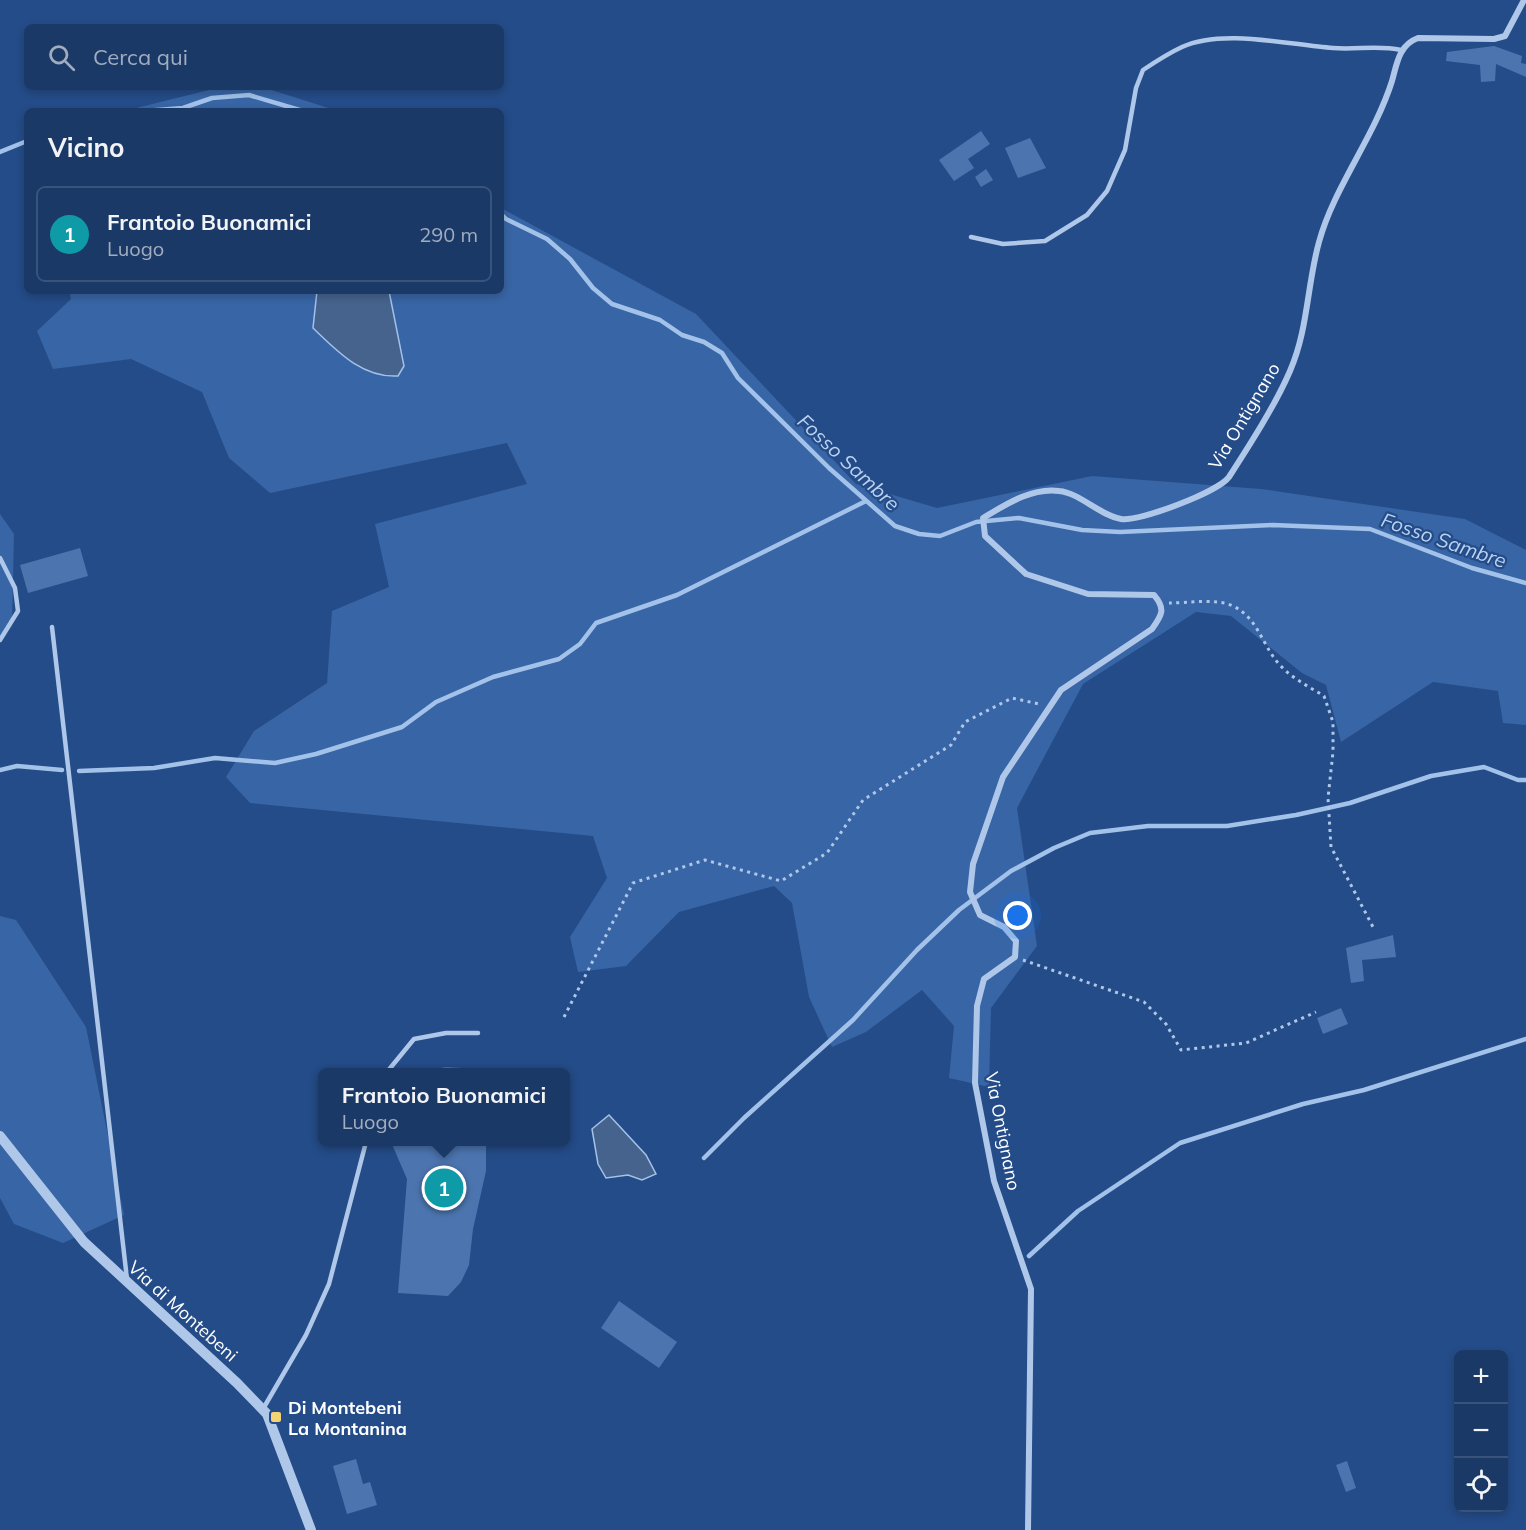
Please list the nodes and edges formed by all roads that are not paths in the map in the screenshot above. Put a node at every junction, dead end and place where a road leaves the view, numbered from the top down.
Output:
1 (1524, 0) edge
2 (1401, 50) junction
3 (971, 237) dead end
4 (0, 558) edge
5 (52, 627) dead end
6 (0, 640) edge
7 (478, 1033) dead end
8 (390, 1068) edge
9 (0, 1136) edge
10 (365, 1146) edge
11 (128, 1284) junction
12 (263, 1409) junction
13 (311, 1530) edge
14 (1028, 1530) edge

1 - 2 street
2 - 3 lane
2 - 14 street, Via Ontignano
4 - 6 lane
5 - 11 lane
7 - 8 lane
9 - 11 street, Via di Montebeni
10 - 12 lane
11 - 12 street, Via di Montebeni
12 - 13 street, Via di Montebeni

